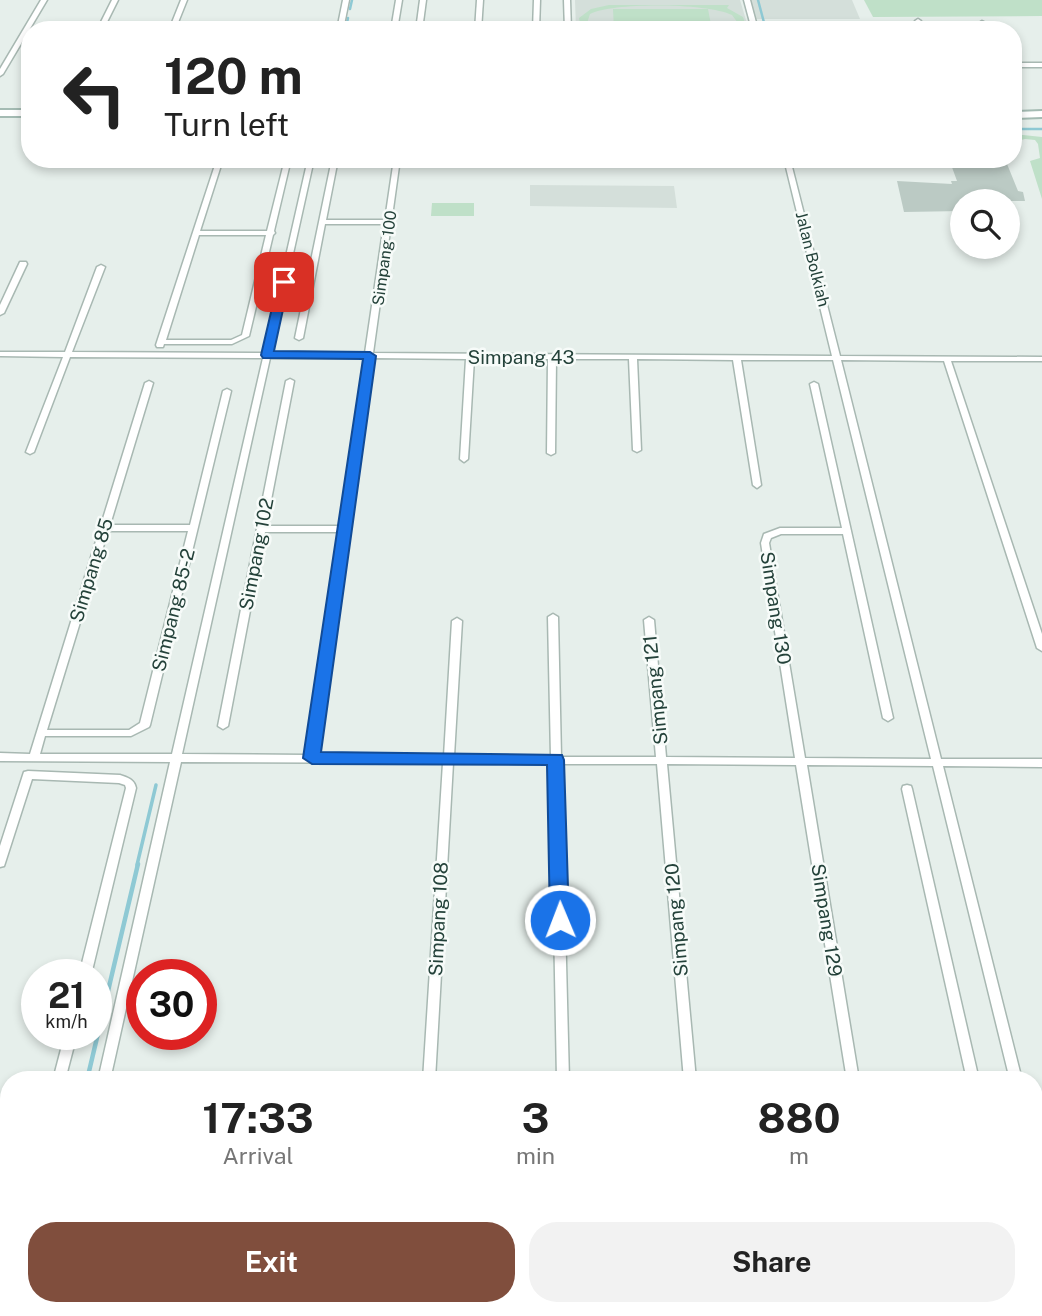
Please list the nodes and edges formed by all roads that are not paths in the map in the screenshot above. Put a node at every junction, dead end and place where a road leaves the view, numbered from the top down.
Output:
1 (44, 0) edge
2 (114, 0) edge
3 (184, 0) edge
4 (346, 0) edge
5 (399, 0) edge
6 (423, 0) edge
7 (480, 0) edge
8 (537, 0) edge
9 (567, 0) edge
10 (747, 0) edge
11 (31, 21) edge
12 (104, 21) edge
13 (176, 21) edge
14 (342, 21) edge
15 (396, 21) edge
16 (420, 21) edge
17 (479, 21) edge
18 (536, 21) edge
19 (568, 21) edge
20 (753, 21) edge
21 (20, 39) edge
22 (1022, 65) edge
23 (1042, 65) edge
24 (0, 74) edge
25 (0, 113) edge
26 (21, 113) edge
27 (1042, 114) edge
28 (1022, 115) edge
29 (217, 168) edge
30 (286, 168) edge
31 (309, 168) edge
32 (333, 168) edge
33 (396, 168) edge
34 (790, 168) edge
35 (323, 222) junction
36 (389, 222) junction
37 (197, 233) junction
38 (272, 233) junction
39 (23, 264) dead end
40 (102, 267) dead end
41 (0, 313) edge
42 (299, 338) dead end
43 (162, 342) junction
44 (0, 354) edge
45 (68, 354) junction
46 (158, 355) junction
47 (267, 355) junction
48 (370, 356) junction
49 (470, 356) junction
50 (552, 357) junction
51 (633, 357) junction
52 (737, 358) junction
53 (838, 359) junction
54 (947, 359) junction
55 (1042, 359) edge
56 (290, 381) dead end
57 (149, 383) dead end
58 (814, 384) dead end
59 (227, 391) dead end
60 (637, 450) dead end
61 (30, 452) dead end
62 (551, 453) dead end
63 (464, 459) dead end
64 (757, 485) dead end
65 (104, 528) junction
66 (193, 528) junction
67 (261, 529) junction
68 (344, 529) junction
69 (846, 531) junction
70 (553, 617) dead end
71 (649, 620) dead end
72 (457, 621) dead end
73 (1042, 648) edge
74 (888, 718) dead end
75 (223, 726) dead end
76 (41, 733) junction
77 (0, 757) edge
78 (34, 757) junction
79 (175, 758) junction
80 (312, 758) junction
81 (447, 759) junction
82 (556, 760) junction
83 (662, 760) junction
84 (800, 761) junction
85 (937, 761) junction
86 (1042, 763) edge
87 (907, 789) dead end
88 (0, 863) edge
89 (89, 959) edge
90 (67, 1050) edge
91 (61, 1071) edge
92 (106, 1071) edge
93 (430, 1071) edge
94 (563, 1071) edge
95 (689, 1071) edge
96 (852, 1071) edge
97 (971, 1071) edge
98 (1014, 1071) edge

1 - 11 street
2 - 12 street
3 - 13 street
4 - 14 street
5 - 15 street
6 - 16 street
7 - 17 street
8 - 18 street
9 - 19 street
10 - 20 street
21 - 24 street
22 - 23 street
25 - 26 main road
27 - 28 main road
29 - 37 street
30 - 38 street
31 - 47 street
32 - 35 street
33 - 36 street, Simpang 100
34 - 53 street, Jalan Bolkiah
35 - 36 street
35 - 42 street
36 - 48 street, Simpang 100
37 - 38 street
37 - 43 street
38 - 43 street
39 - 41 street
40 - 45 street
43 - 46 street
44 - 45 street, Simpang 43
45 - 46 street, Simpang 43
45 - 61 street
46 - 47 street, Simpang 43
47 - 48 street, Simpang 43
47 - 79 street
48 - 49 street, Simpang 43
48 - 68 street
49 - 50 street, Simpang 43
49 - 63 street
50 - 51 street, Simpang 43
50 - 62 street
51 - 52 street, Simpang 43
51 - 60 street
52 - 53 street, Simpang 43
52 - 64 street
53 - 54 street, Simpang 43
53 - 85 street, Jalan Bolkiah
54 - 55 street, Simpang 43
54 - 73 street
56 - 67 street, Simpang 102
57 - 65 street, Simpang 85
58 - 69 street
59 - 66 street, Simpang 85-2
65 - 66 street
65 - 76 street, Simpang 85
66 - 76 street, Simpang 85-2
67 - 68 street
67 - 75 street, Simpang 102
68 - 80 street
69 - 74 street
69 - 84 street, Simpang 130
70 - 82 street
71 - 83 street, Simpang 121
72 - 81 street, Simpang 108
76 - 78 street, Simpang 85
77 - 78 street
78 - 79 street
79 - 80 street
79 - 92 street
80 - 81 street
81 - 82 street
81 - 93 street, Simpang 108
82 - 83 street
82 - 94 street
83 - 84 street
83 - 95 street, Simpang 120
84 - 85 street
84 - 96 street, Simpang 129
85 - 86 street
85 - 98 street, Jalan Bolkiah
87 - 97 street
88 - 89 street
90 - 91 street

